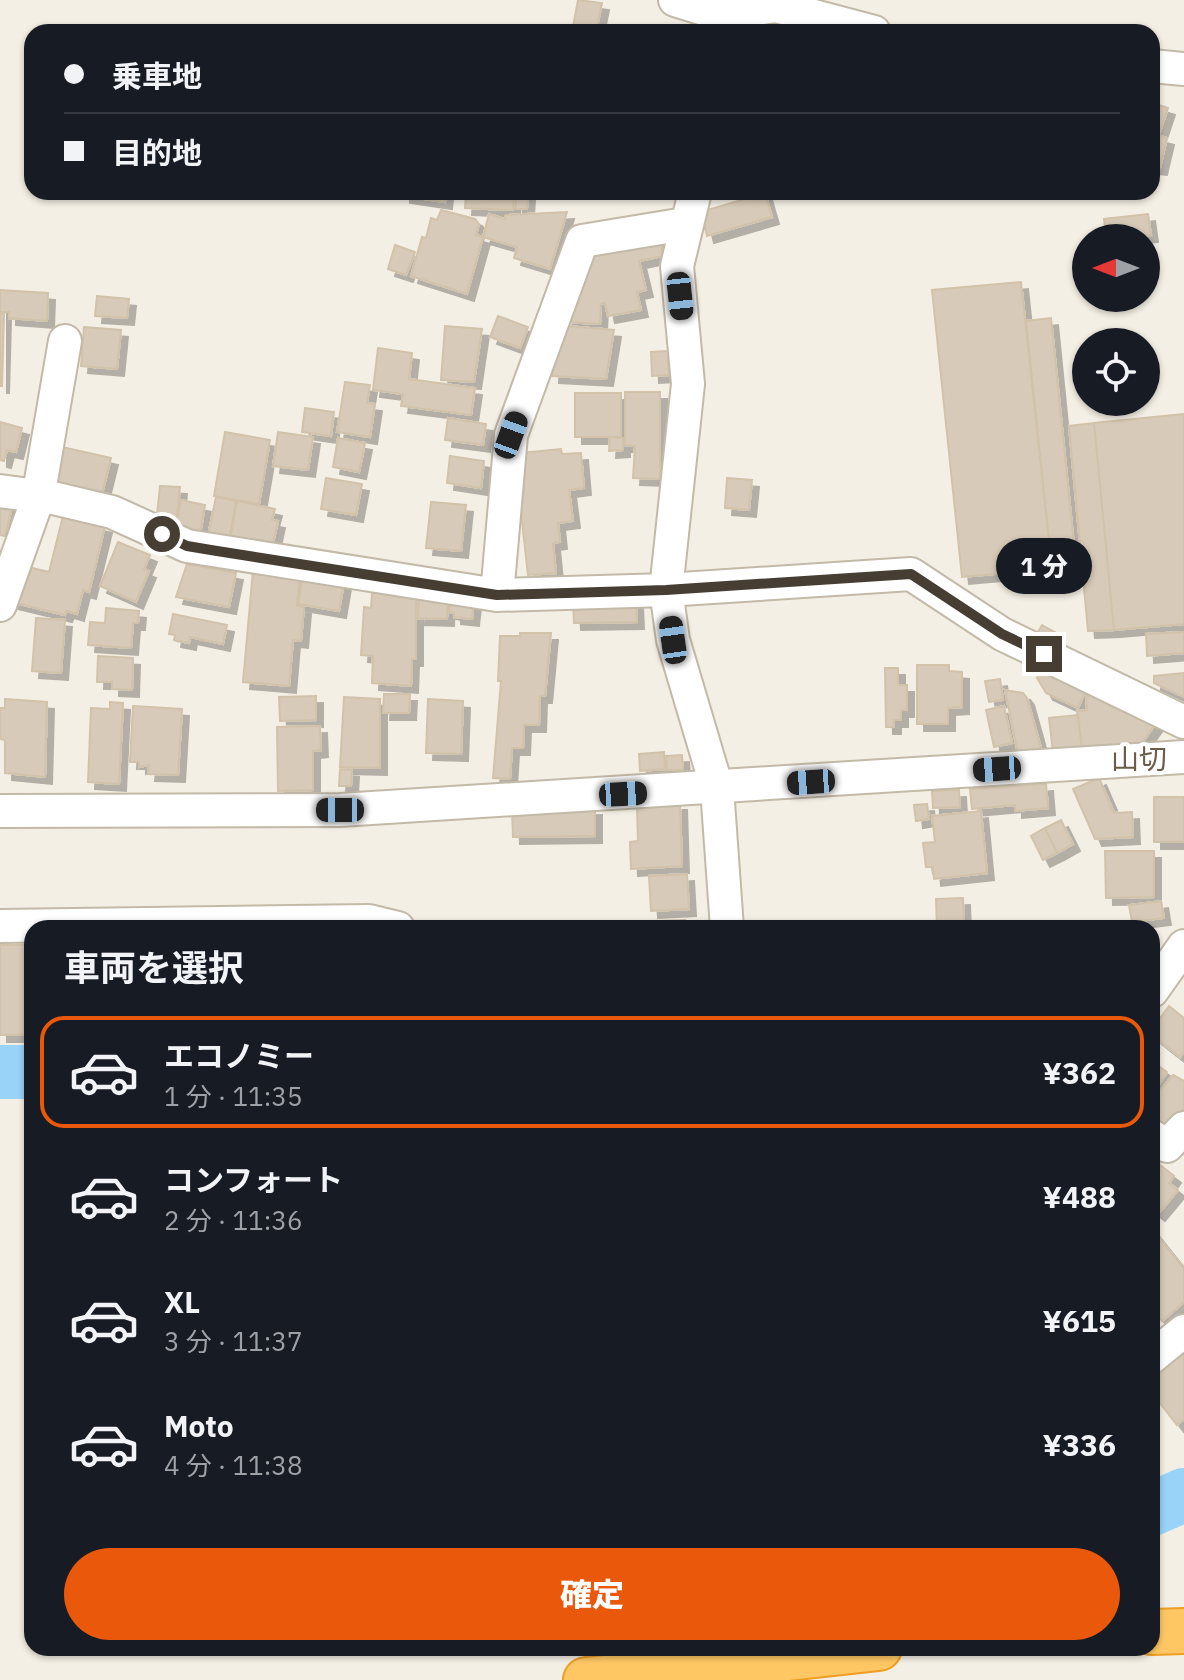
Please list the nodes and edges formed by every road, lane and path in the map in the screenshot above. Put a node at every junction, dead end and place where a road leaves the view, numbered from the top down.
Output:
1 (675, 0) edge
2 (722, 23) edge
3 (844, 24) edge
4 (1160, 67) edge
5 (1184, 69) edge
6 (692, 200) edge
7 (685, 224) junction
8 (65, 341) dead end
9 (0, 491) edge
10 (38, 498) junction
11 (666, 590) junction
12 (497, 595) junction
13 (0, 605) edge
14 (1184, 722) edge
15 (1184, 757) edge
16 (717, 788) junction
17 (0, 811) edge
18 (726, 920) edge
19 (0, 926) edge
20 (24, 926) edge
21 (1184, 946) edge
22 (1160, 980) edge
23 (1184, 1128) edge
24 (1160, 1141) edge
25 (1184, 1331) edge
26 (1160, 1350) edge
27 (1184, 1631) edge
28 (1160, 1632) edge
29 (806, 1656) edge
30 (586, 1680) edge

1 - 2 street
2 - 3 street
4 - 5 street
6 - 7 street
7 - 11 street
7 - 12 street
8 - 10 street
9 - 10 street
10 - 12 street
10 - 13 street
11 - 12 street
11 - 14 street
11 - 16 street
15 - 16 street
16 - 17 street
16 - 18 street
19 - 20 street
21 - 22 street
23 - 24 street
25 - 26 street
27 - 28 highway
29 - 30 highway

